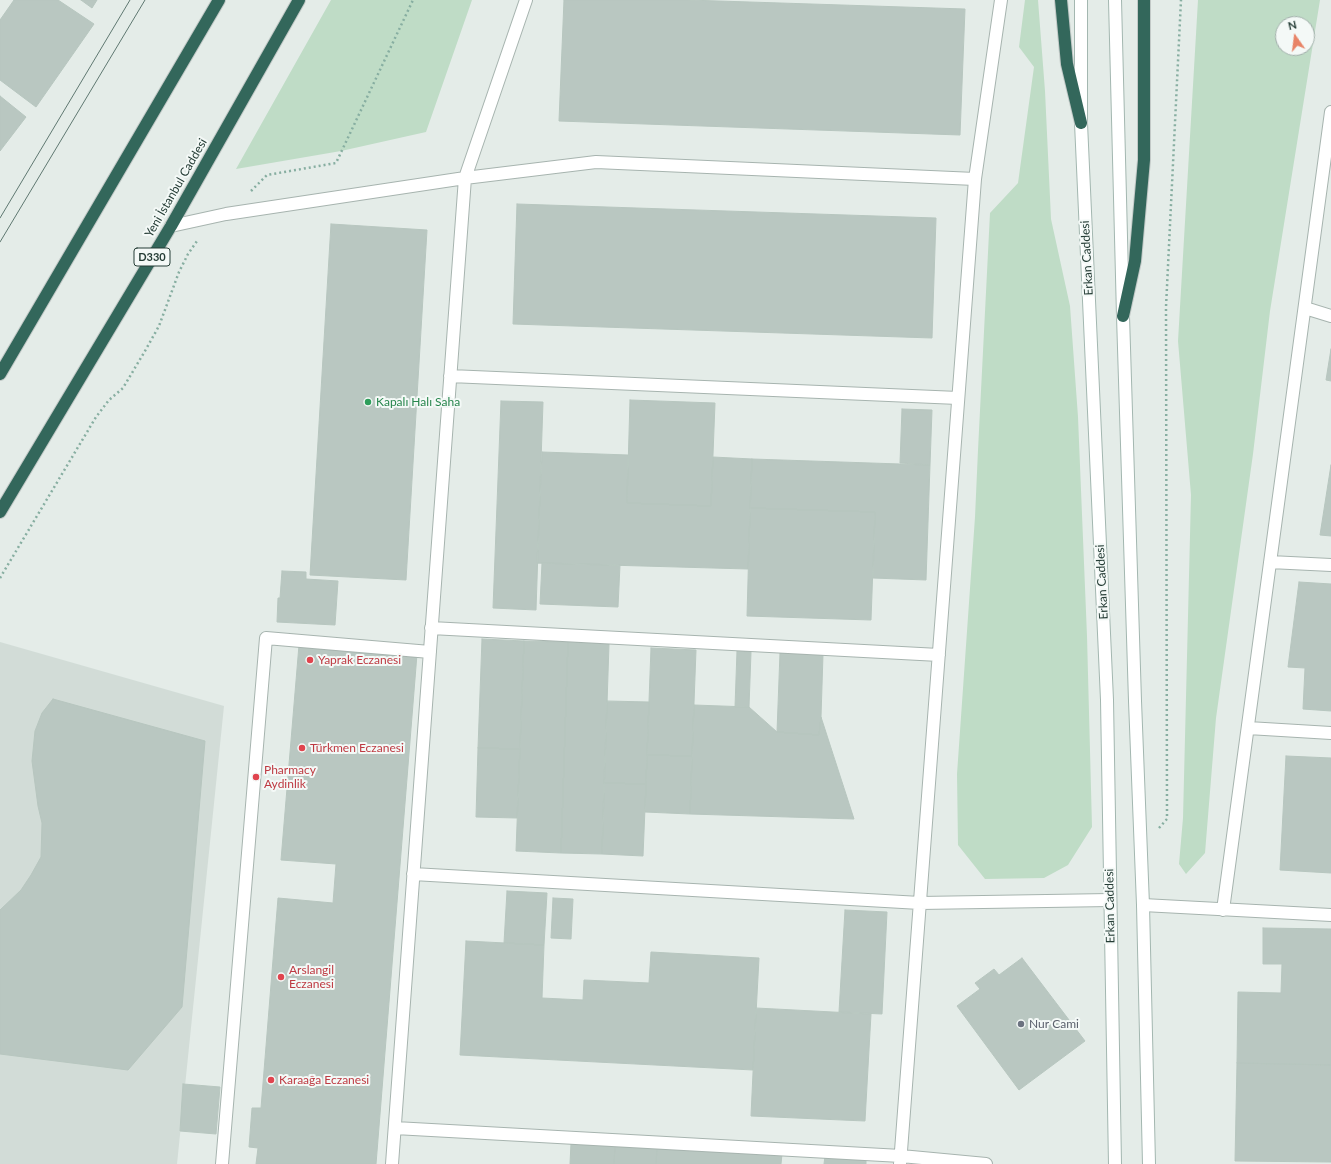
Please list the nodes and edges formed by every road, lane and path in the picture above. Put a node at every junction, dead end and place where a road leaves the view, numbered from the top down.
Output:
1 (219, 0) edge
2 (300, 0) edge
3 (413, 0) edge
4 (526, 0) edge
5 (1001, 0) edge
6 (1060, 0) edge
7 (1081, 0) edge
8 (1115, 0) edge
9 (1144, 0) edge
10 (1181, 0) edge
11 (1331, 112) edge
12 (1081, 123) junction
13 (1330, 131) edge
14 (465, 178) junction
15 (975, 179) junction
16 (226, 214) junction
17 (171, 226) junction
18 (203, 236) dead end
19 (1304, 308) junction
20 (1123, 316) junction
21 (1331, 316) edge
22 (0, 374) edge
23 (450, 376) junction
24 (958, 398) junction
25 (0, 512) edge
26 (1270, 562) junction
27 (1331, 565) edge
28 (0, 578) edge
29 (432, 628) junction
30 (430, 652) junction
31 (939, 655) junction
32 (1248, 728) junction
33 (1331, 733) edge
34 (1141, 850) junction
35 (413, 874) junction
36 (1110, 900) junction
37 (920, 903) junction
38 (1143, 905) junction
39 (1223, 910) junction
40 (1331, 915) edge
41 (394, 1128) junction
42 (901, 1160) edge
43 (222, 1164) edge
44 (392, 1164) edge
45 (986, 1164) edge
46 (1115, 1164) edge
47 (1149, 1164) edge

1 - 22 highway
2 - 17 highway, Yeni İstanbul Caddesi / D330
3 - 16 path
4 - 14 street
5 - 15 street
6 - 12 highway
7 - 12 street, Erkan Caddesi
8 - 20 street
9 - 20 highway
10 - 34 path
11 - 13 street
12 - 36 street, Erkan Caddesi
13 - 19 street
14 - 15 street
14 - 16 street
14 - 23 street
15 - 24 street
16 - 17 street
17 - 25 highway, Yeni İstanbul Caddesi / D330
18 - 28 path
19 - 21 street
19 - 26 street
20 - 34 street
23 - 24 street
23 - 29 street
24 - 31 street
26 - 27 street
26 - 32 street
29 - 30 street
29 - 31 street
30 - 35 street
30 - 43 street
31 - 37 street
32 - 33 street
32 - 39 street
34 - 38 street
35 - 37 street
35 - 41 street
36 - 37 street
36 - 46 street, Erkan Caddesi
37 - 42 street
38 - 39 street
38 - 47 street
39 - 40 street
41 - 42 street
41 - 44 street
42 - 45 street

